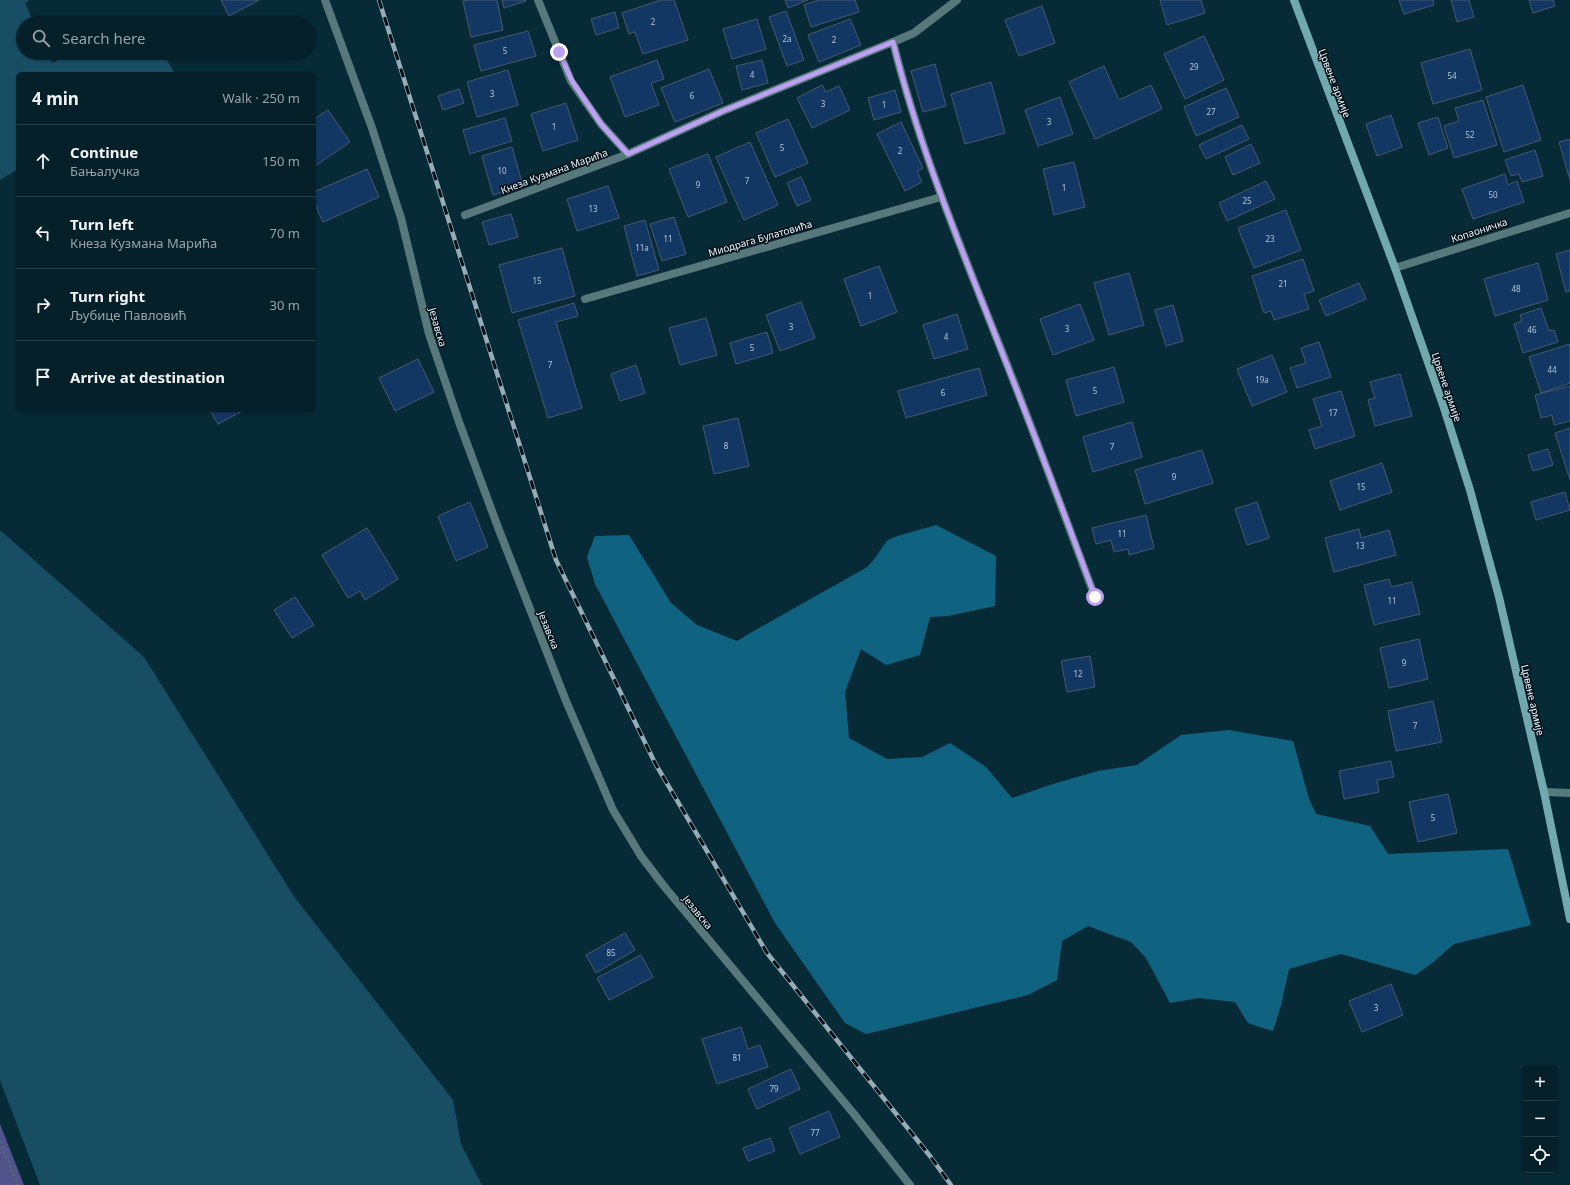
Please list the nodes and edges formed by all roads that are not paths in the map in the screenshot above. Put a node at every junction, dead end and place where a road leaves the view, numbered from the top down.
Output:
1 (325, 0) edge
2 (538, 0) edge
3 (957, 0) edge
4 (1294, 0) edge
5 (893, 42) junction
6 (628, 154) junction
7 (941, 197) junction
8 (1570, 213) edge
9 (464, 215) dead end
10 (1395, 268) junction
11 (585, 299) dead end
12 (1095, 597) dead end
13 (1544, 792) junction
14 (1570, 792) edge
15 (1570, 919) edge
16 (910, 1185) edge

1 - 16 street, Језавска
2 - 6 street
3 - 5 street, Кнеза Кузмана Марића
4 - 10 main road, Црвене армије
5 - 6 street, Кнеза Кузмана Марића
5 - 7 street
6 - 9 street, Кнеза Кузмана Марића
7 - 11 street, Миодрага Булатовића
7 - 12 street
8 - 10 street, Копаоничка
10 - 13 main road, Црвене армије
13 - 14 street
13 - 15 main road, Црвене армије

